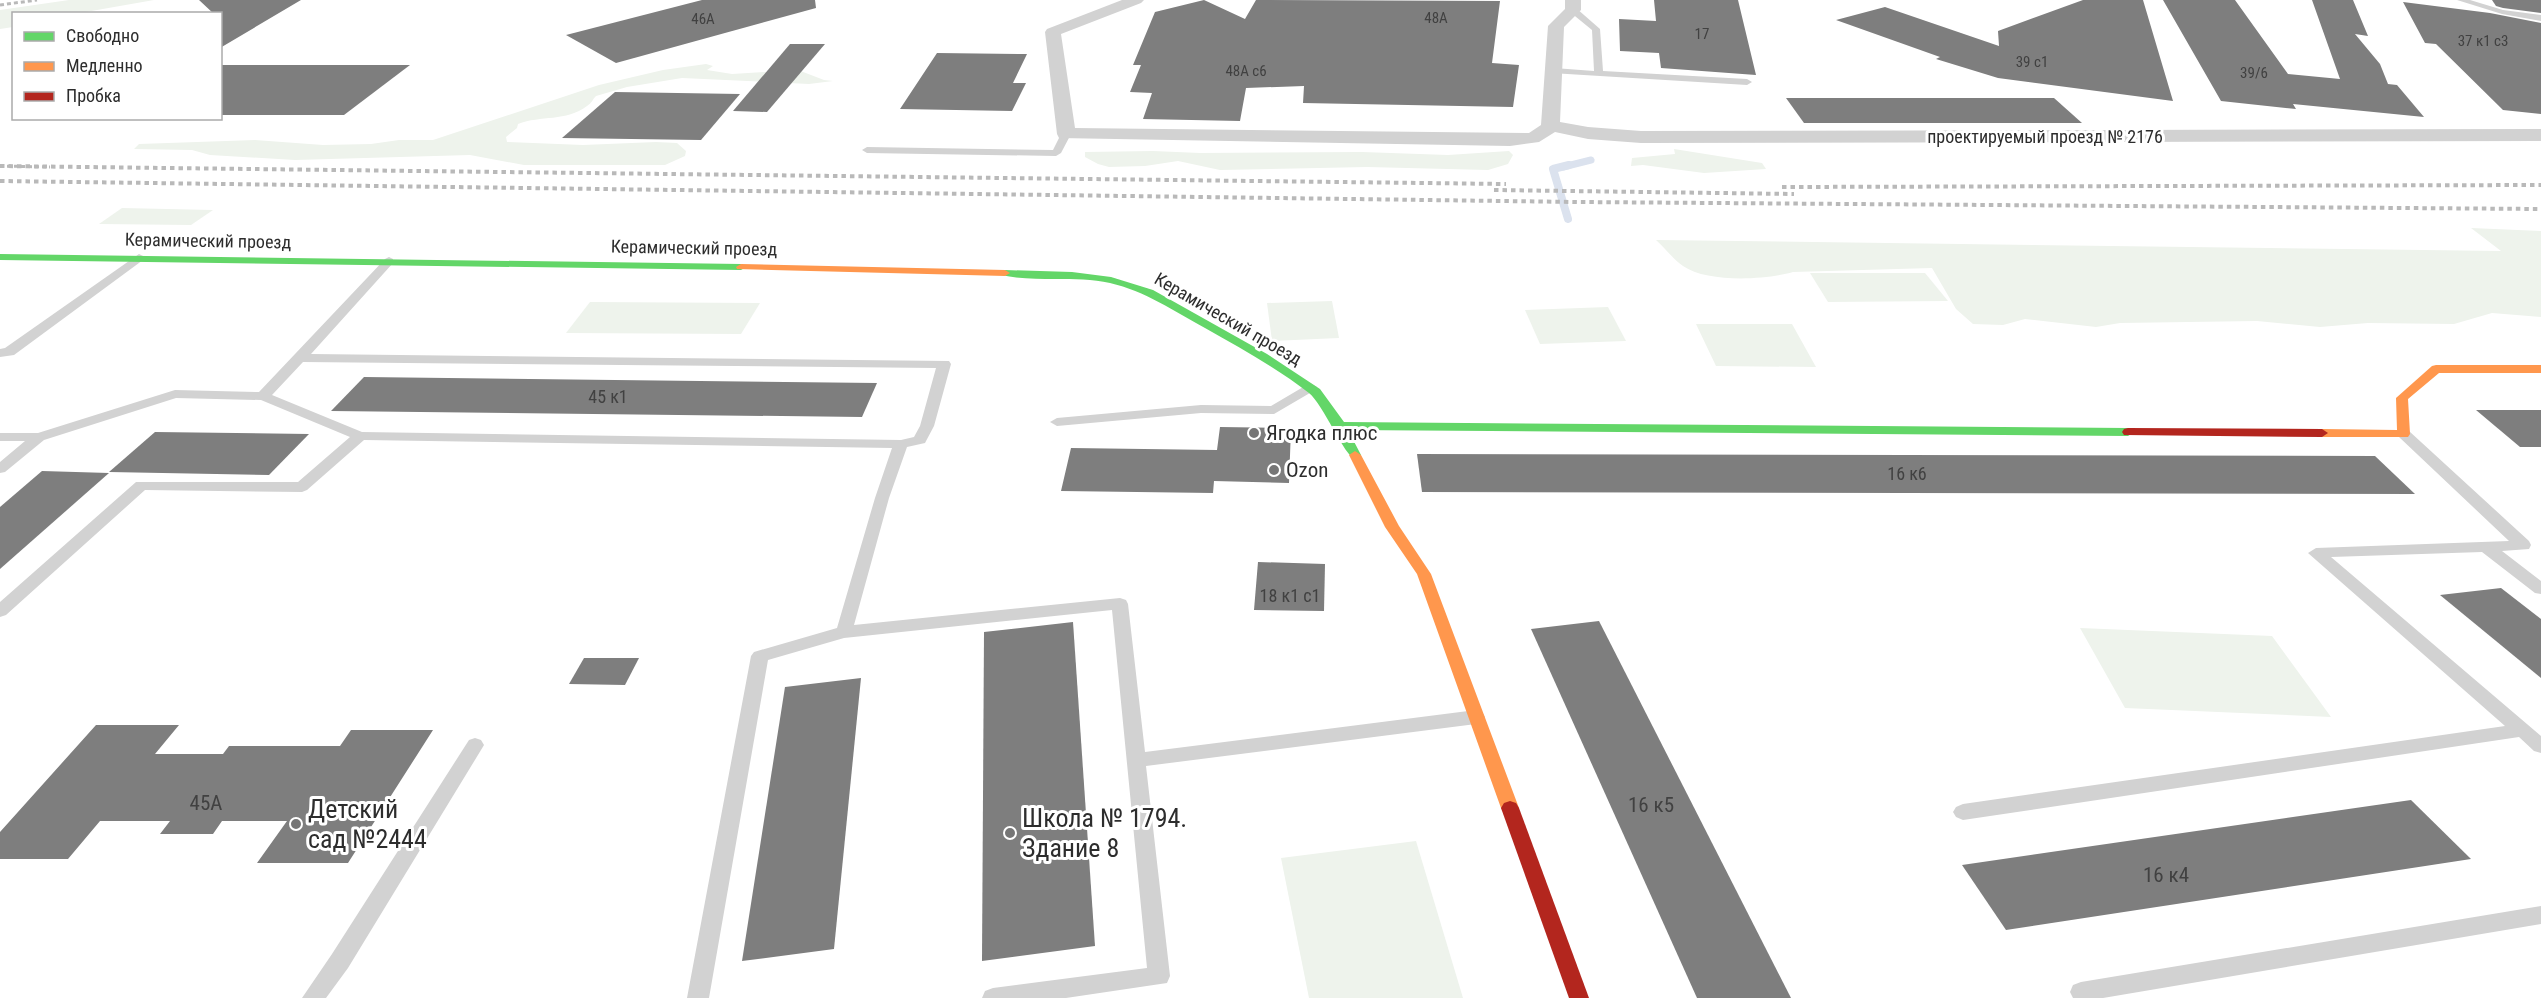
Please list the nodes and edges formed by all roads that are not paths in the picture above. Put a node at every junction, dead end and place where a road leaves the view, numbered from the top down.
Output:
1 (1136, 0) edge
2 (2461, 0) edge
3 (1573, 5) edge
4 (2541, 18) edge
5 (1554, 71) junction
6 (1599, 73) junction
7 (1747, 82) dead end
8 (1550, 126) junction
9 (1066, 134) junction
10 (2541, 135) edge
11 (867, 150) dead end
12 (0, 257) edge
13 (139, 258) junction
14 (389, 261) junction
15 (0, 353) edge
16 (300, 358) junction
17 (2541, 369) edge
18 (1310, 387) junction
19 (263, 396) junction
20 (1057, 422) dead end
21 (1340, 426) junction
22 (2404, 434) junction
23 (360, 436) junction
24 (0, 437) edge
25 (39, 437) junction
26 (901, 444) junction
27 (0, 469) edge
28 (2484, 546) junction
29 (2541, 589) edge
30 (0, 611) edge
31 (844, 632) junction
32 (1476, 717) junction
33 (2522, 730) junction
34 (475, 746) dead end
35 (2541, 746) edge
36 (1135, 760) junction
37 (1963, 812) dead end
38 (2541, 915) edge
39 (2081, 992) dead end
40 (313, 998) edge
41 (698, 998) edge
42 (993, 998) edge
43 (1580, 998) edge

1 - 9 street
2 - 4 lane
3 - 5 street
3 - 6 lane
5 - 6 lane
5 - 8 street
6 - 7 lane
8 - 9 street
8 - 10 street, проектируемый проезд № 2176
9 - 11 lane
12 - 13 street, Керамический проезд
13 - 14 street, Керамический проезд
13 - 15 lane
14 - 16 lane
14 - 18 street, Керамический проезд
16 - 19 lane
16 - 26 lane
17 - 22 street
18 - 20 lane
18 - 21 street, Керамический проезд
19 - 23 lane
19 - 25 lane
21 - 22 street
21 - 32 street, Керамический проезд
22 - 28 lane
23 - 26 lane
23 - 30 lane
24 - 25 lane
25 - 27 lane
26 - 31 lane
28 - 29 lane
28 - 33 lane
31 - 36 lane
31 - 41 lane
32 - 36 lane
32 - 43 street, Керамический проезд
33 - 35 lane
33 - 37 lane
34 - 40 lane
36 - 42 lane
38 - 39 lane

